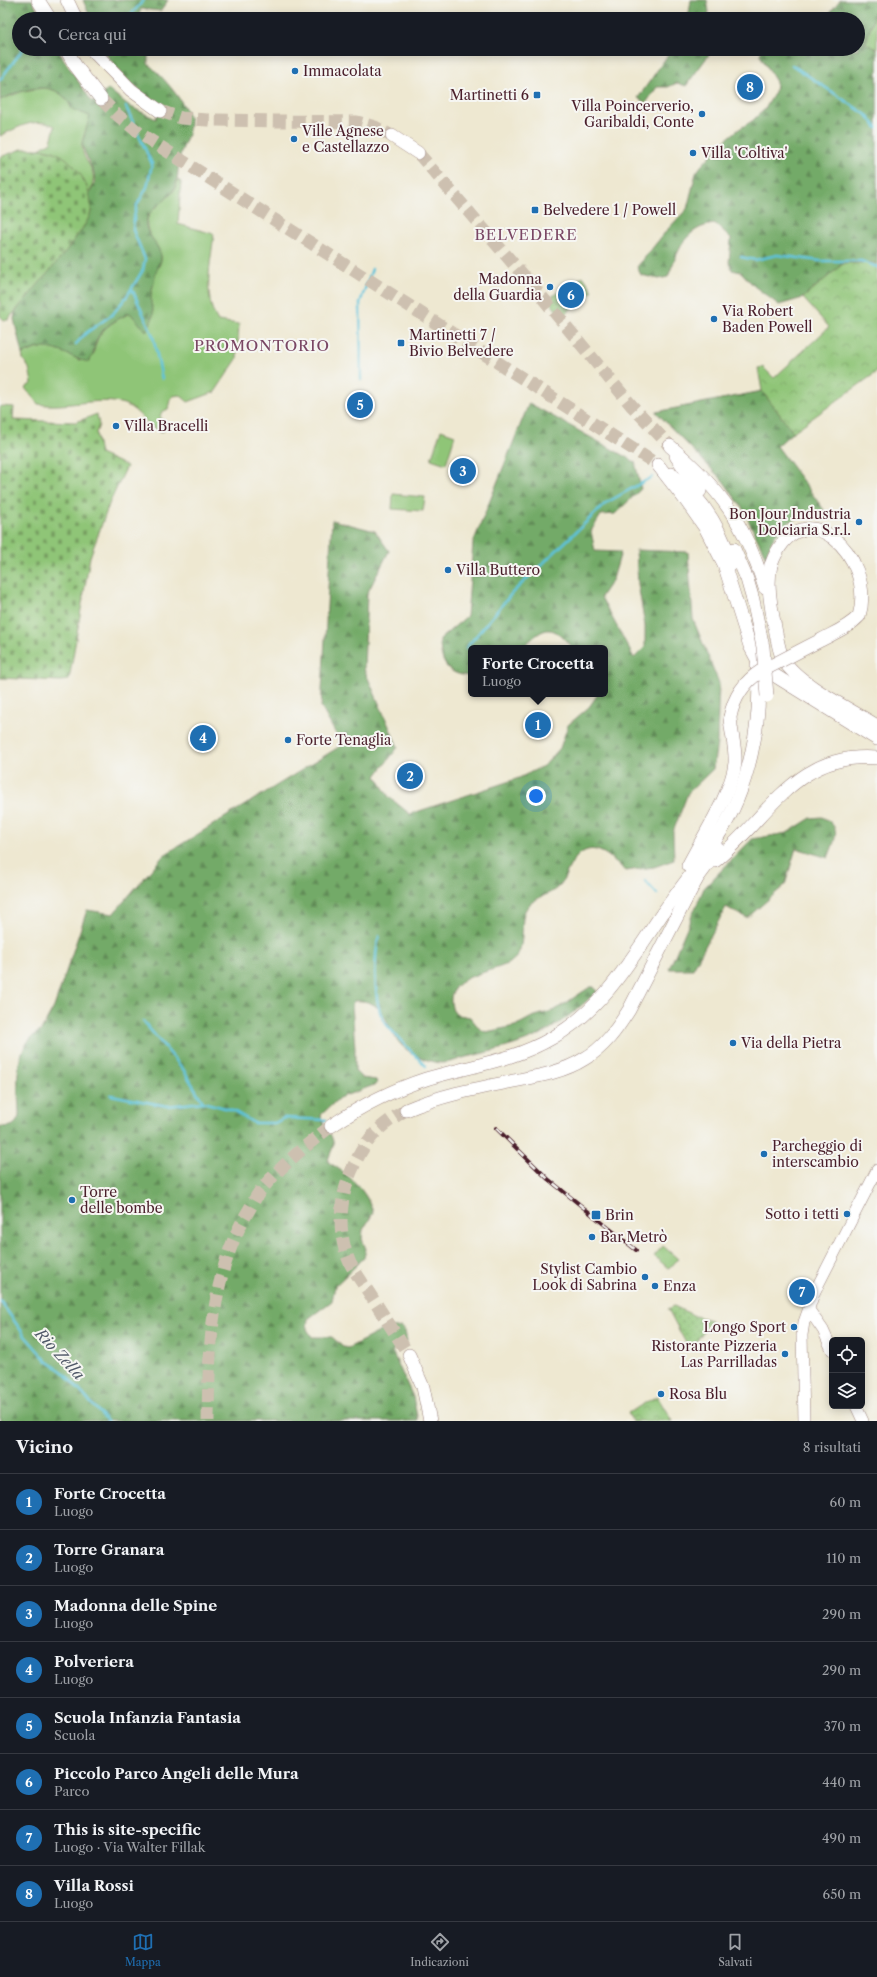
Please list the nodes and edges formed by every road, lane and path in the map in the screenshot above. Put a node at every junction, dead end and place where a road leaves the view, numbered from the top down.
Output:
1 (38, 0) edge
2 (68, 0) edge
3 (46, 12) edge
4 (73, 12) edge
5 (70, 56) edge
6 (98, 56) edge
7 (101, 99) tunnel mouth
8 (160, 111) tunnel mouth
9 (392, 136) tunnel mouth
10 (418, 153) tunnel mouth
11 (860, 548) dead end
12 (872, 580) dead end
13 (772, 606) junction
14 (803, 688) junction
15 (877, 726) edge
16 (877, 739) edge
17 (877, 758) edge
18 (705, 870) junction
19 (662, 915) junction
20 (406, 1110) tunnel mouth
21 (331, 1126) tunnel mouth
22 (877, 1170) edge
23 (809, 1310) junction
24 (823, 1330) junction
25 (802, 1335) junction
26 (829, 1343) edge
27 (409, 1355) tunnel mouth
28 (857, 1409) edge
29 (430, 1421) edge
30 (804, 1421) edge
31 (862, 1421) edge

1 - 3 highway
2 - 4 highway
5 - 7 highway
6 - 8 highway
9 - 10 highway
11 - 13 highway, bridge
12 - 19 highway, bridge
13 - 14 highway
13 - 18 highway, bridge
14 - 15 highway
14 - 16 highway
14 - 19 highway
17 - 18 highway
18 - 20 highway
19 - 21 highway
22 - 23 main road
23 - 24 main road
23 - 25 main road
24 - 25 main road
24 - 26 main road
25 - 30 main road
27 - 29 highway
28 - 31 main road

